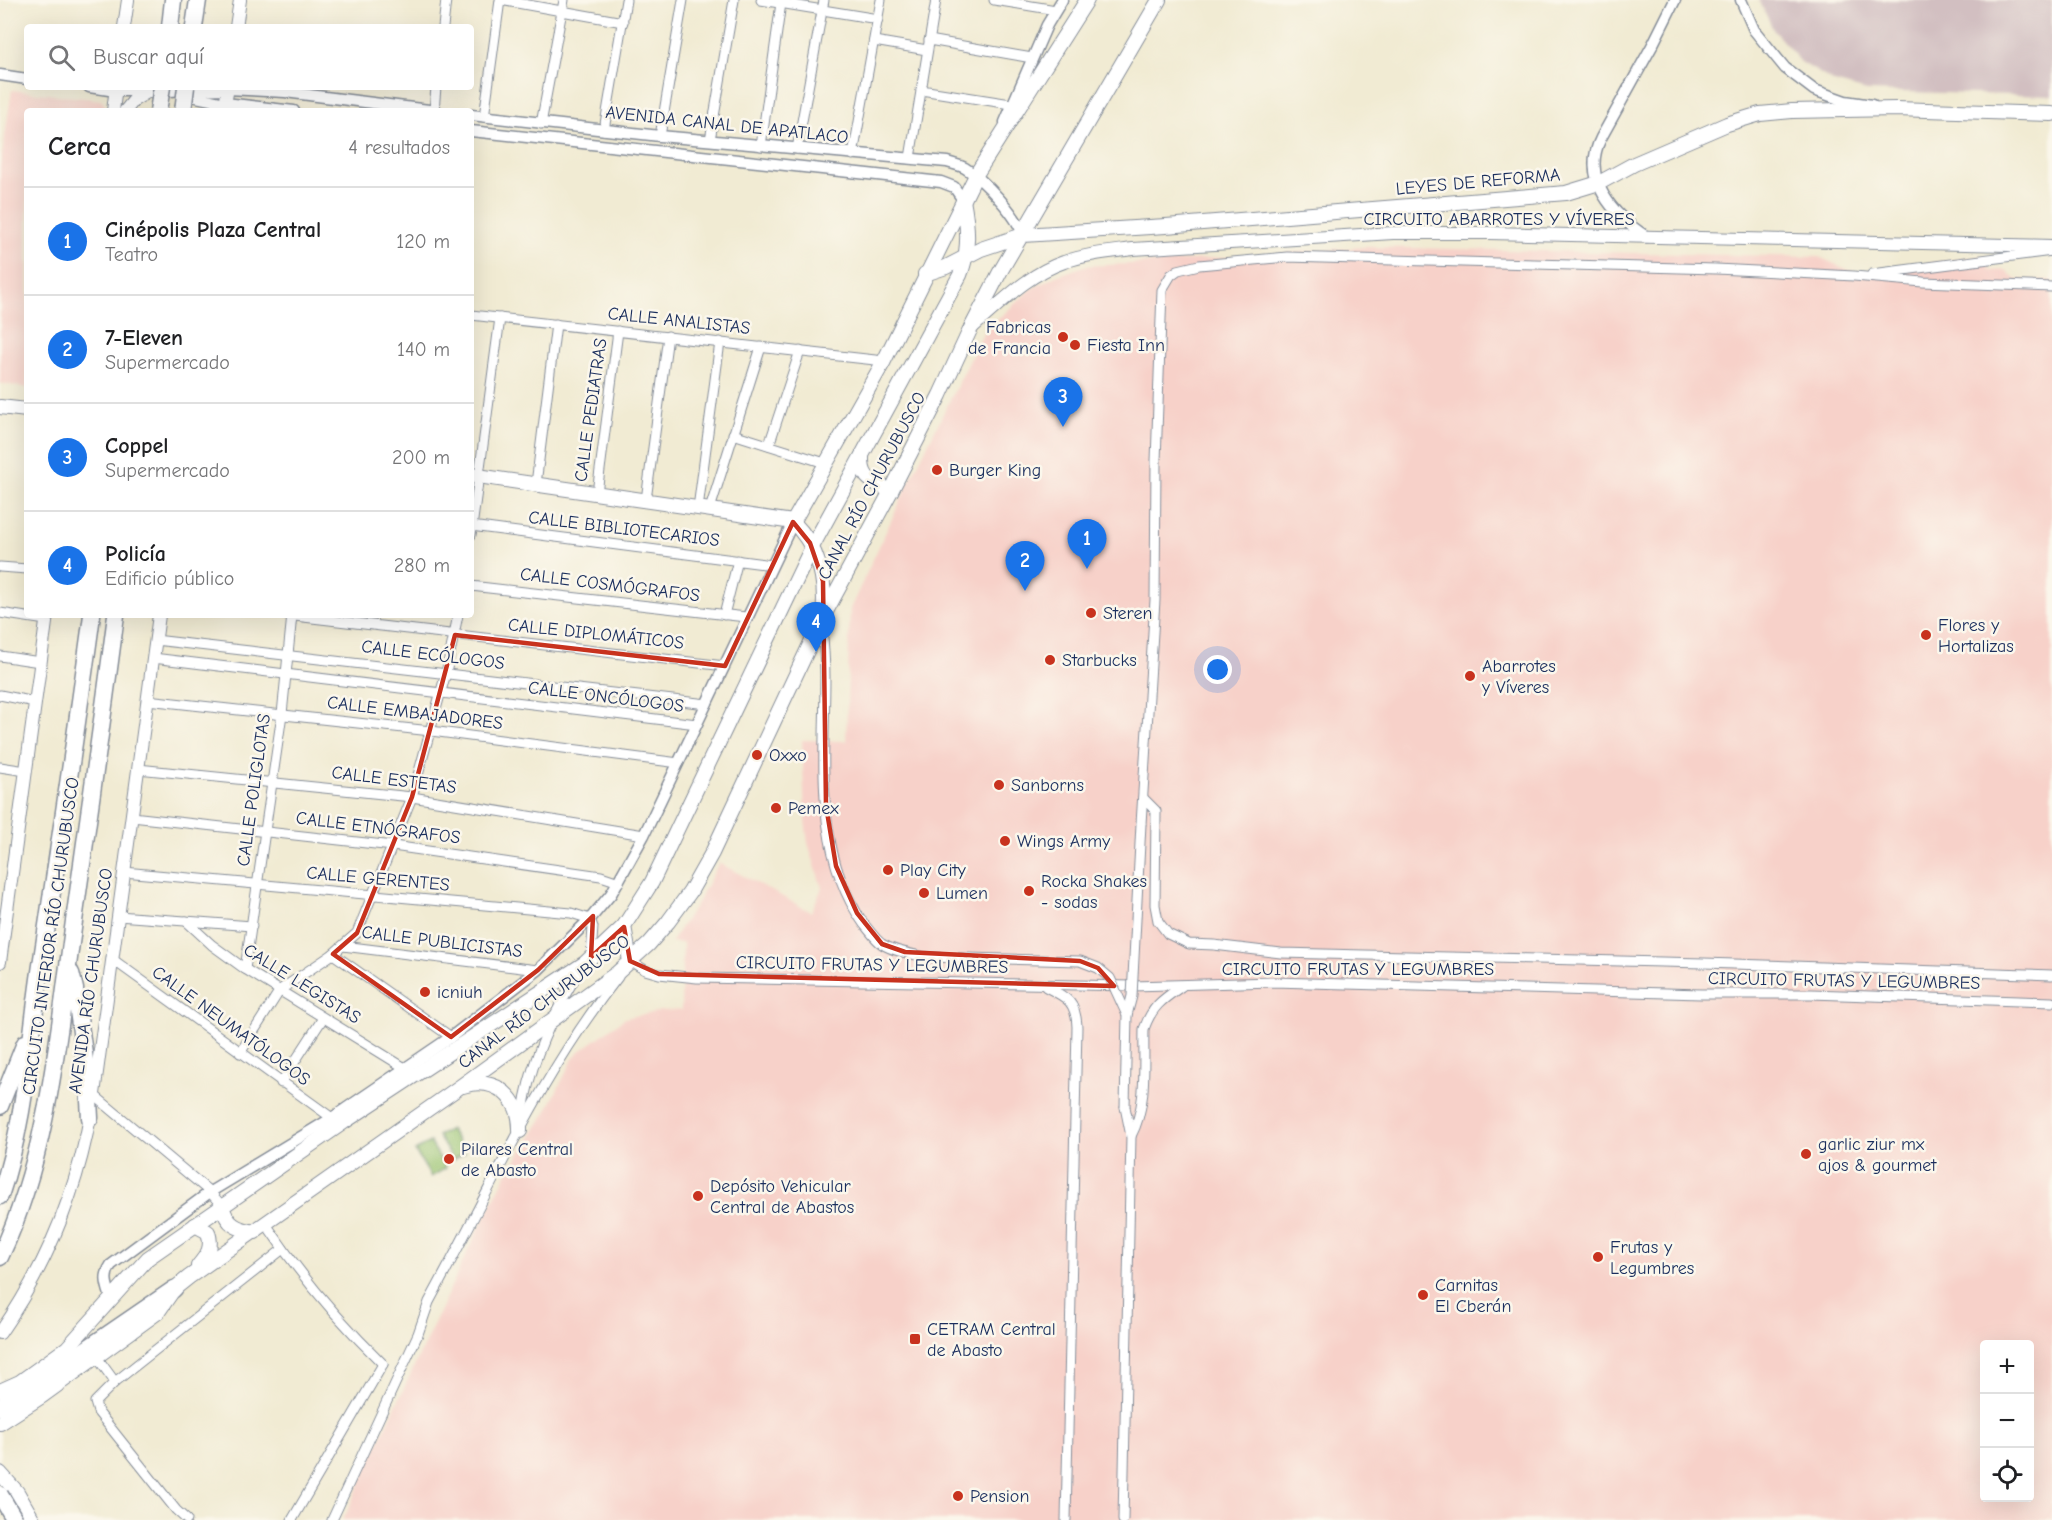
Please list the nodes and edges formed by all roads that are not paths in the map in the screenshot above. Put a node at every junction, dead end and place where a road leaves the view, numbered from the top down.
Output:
1 (128, 0) edge
2 (198, 0) edge
3 (240, 0) edge
4 (446, 0) edge
5 (500, 0) edge
6 (564, 0) edge
7 (626, 0) edge
8 (683, 0) edge
9 (734, 0) edge
10 (761, 0) edge
11 (881, 0) edge
12 (936, 0) edge
13 (994, 0) edge
14 (1087, 0) edge
15 (1159, 0) edge
16 (1675, 0) edge
17 (1741, 0) edge
18 (781, 3) junction
19 (173, 4) edge
20 (823, 5) edge
21 (1059, 5) edge
22 (562, 12) junction
23 (878, 18) junction
24 (623, 22) junction
25 (124, 24) edge
26 (170, 24) edge
27 (194, 24) edge
28 (236, 24) edge
29 (443, 24) edge
30 (874, 40) junction
31 (928, 45) junction
32 (1032, 58) junction
33 (0, 75) edge
34 (24, 79) edge
35 (116, 90) edge
36 (159, 90) edge
37 (186, 90) edge
38 (227, 90) edge
39 (256, 90) edge
40 (436, 90) edge
41 (921, 90) junction
42 (1011, 104) junction
43 (225, 107) edge
44 (113, 108) edge
45 (127, 108) edge
46 (158, 108) edge
47 (183, 108) edge
48 (242, 108) edge
49 (411, 108) edge
50 (435, 108) edge
51 (1896, 109) junction
52 (2052, 114) edge
53 (474, 115) edge
54 (484, 117) junction
55 (541, 124) junction
56 (604, 130) junction
57 (474, 131) edge
58 (660, 136) junction
59 (710, 140) junction
60 (996, 145) junction
61 (761, 146) junction
62 (797, 149) junction
63 (825, 152) junction
64 (853, 155) junction
65 (910, 159) junction
66 (822, 170) junction
67 (975, 177) junction
68 (1599, 183) junction
69 (963, 200) junction
70 (1023, 235) junction
71 (1647, 237) junction
72 (2052, 246) edge
73 (2052, 251) edge
74 (966, 255) junction
75 (926, 274) junction
76 (1854, 276) junction
77 (2052, 287) edge
78 (474, 315) edge
79 (500, 318) junction
80 (556, 324) junction
81 (970, 330) junction
82 (618, 331) junction
83 (668, 336) junction
84 (720, 342) junction
85 (761, 347) junction
86 (800, 351) junction
87 (884, 361) junction
88 (0, 407) edge
89 (24, 410) edge
90 (733, 434) junction
91 (769, 445) junction
92 (863, 451) junction
93 (825, 463) junction
94 (475, 475) edge
95 (536, 484) junction
96 (891, 491) junction
97 (474, 493) edge
98 (597, 493) junction
99 (646, 500) junction
100 (704, 508) junction
101 (793, 522) junction
102 (474, 529) edge
103 (812, 547) junction
104 (738, 560) junction
105 (772, 565) junction
106 (0, 567) edge
107 (24, 570) edge
108 (474, 586) edge
109 (0, 613) edge
110 (24, 615) edge
111 (724, 615) junction
112 (746, 617) junction
113 (46, 618) edge
114 (92, 618) edge
115 (116, 618) edge
116 (159, 618) edge
117 (292, 618) edge
118 (316, 618) edge
119 (458, 618) edge
120 (822, 619) junction
121 (455, 635) junction
122 (155, 640) junction
123 (289, 654) junction
124 (0, 656) edge
125 (153, 658) junction
126 (40, 662) junction
127 (724, 666) junction
128 (446, 673) junction
129 (287, 675) junction
130 (441, 694) junction
131 (0, 695) edge
132 (147, 700) junction
133 (35, 702) junction
134 (707, 704) junction
135 (282, 714) junction
136 (698, 724) junction
137 (431, 731) junction
138 (679, 763) junction
139 (0, 767) edge
140 (138, 769) junction
141 (26, 771) junction
142 (272, 782) junction
143 (412, 796) junction
144 (1143, 798) junction
145 (132, 816) junction
146 (265, 830) junction
147 (644, 835) junction
148 (393, 846) junction
149 (124, 872) junction
150 (619, 882) junction
151 (257, 885) junction
152 (5, 886) edge
153 (373, 896) junction
154 (118, 916) junction
155 (590, 920) junction
156 (186, 921) junction
157 (252, 926) junction
158 (624, 926) junction
159 (343, 946) junction
160 (333, 954) junction
161 (112, 959) junction
162 (587, 961) junction
163 (0, 962) edge
164 (630, 962) junction
165 (68, 964) junction
166 (245, 969) junction
167 (538, 970) junction
168 (2052, 975) edge
169 (1041, 985) junction
170 (1182, 986) junction
171 (280, 990) junction
172 (2052, 1002) edge
173 (1127, 1015) junction
174 (34, 1016) junction
175 (323, 1018) junction
176 (554, 1019) junction
177 (451, 1036) junction
178 (240, 1053) junction
179 (405, 1068) junction
180 (281, 1083) junction
181 (461, 1086) junction
182 (94, 1095) junction
183 (0, 1106) edge
184 (90, 1118) junction
185 (332, 1118) junction
186 (521, 1129) junction
187 (1131, 1136) junction
188 (210, 1191) junction
189 (0, 1196) edge
190 (222, 1206) junction
191 (195, 1225) junction
192 (261, 1228) junction
193 (283, 1249) junction
194 (0, 1256) edge
195 (189, 1277) junction
196 (174, 1289) joint
197 (111, 1298) junction
198 (0, 1333) edge
199 (93, 1351) junction
200 (383, 1364) junction
201 (403, 1366) junction
202 (116, 1382) junction
203 (0, 1391) edge
204 (0, 1407) edge
205 (0, 1423) edge
206 (0, 1473) edge
207 (0, 1495) edge
208 (0, 1504) edge
209 (15, 1520) edge
210 (21, 1520) edge
211 (33, 1520) edge
212 (187, 1520) edge
213 (292, 1520) edge
214 (332, 1520) edge
215 (1066, 1520) edge
216 (1122, 1520) edge

1 - 25 main road
2 - 27 highway
3 - 28 main road
4 - 29 street
5 - 22 street
5 - 54 street
6 - 22 street
7 - 24 street
8 - 58 street
9 - 59 street
10 - 18 street
11 - 23 street
12 - 31 street
13 - 21 street
14 - 60 main road, CANAL RÍO CHURUBUSCO
15 - 70 main road, CANAL RÍO CHURUBUSCO
16 - 68 street
17 - 51 street
18 - 20 street
18 - 61 street
19 - 26 highway
20 - 23 street
20 - 62 street
21 - 32 street, CANAL RÍO CHURUBUSCO
22 - 24 street
22 - 55 street
23 - 30 street
24 - 56 street
30 - 31 street
30 - 64 street
31 - 32 street
31 - 41 street
32 - 42 street, CANAL RÍO CHURUBUSCO
33 - 34 street
35 - 44 main road
36 - 43 street
36 - 45 main road
36 - 46 highway, bridge
37 - 47 highway, bridge
38 - 43 main road
39 - 49 street
40 - 50 street
41 - 42 street
41 - 65 street
42 - 60 street, CANAL RÍO CHURUBUSCO
43 - 48 street
51 - 52 main road, LEYES DE REFORMA
51 - 68 main road, LEYES DE REFORMA
53 - 54 street, AVENIDA CANAL DE APATLACO
54 - 55 street, AVENIDA CANAL DE APATLACO
55 - 56 street, AVENIDA CANAL DE APATLACO
56 - 58 street, AVENIDA CANAL DE APATLACO
57 - 66 street, AVENIDA CANAL DE APATLACO
58 - 59 street, AVENIDA CANAL DE APATLACO
59 - 61 street, AVENIDA CANAL DE APATLACO
60 - 67 main road, CANAL RÍO CHURUBUSCO
61 - 62 street, AVENIDA CANAL DE APATLACO
62 - 63 street, AVENIDA CANAL DE APATLACO
63 - 64 street, AVENIDA CANAL DE APATLACO
63 - 66 street
64 - 65 street, AVENIDA CANAL DE APATLACO
65 - 67 street, AVENIDA CANAL DE APATLACO
66 - 69 street, AVENIDA CANAL DE APATLACO
67 - 69 main road, CANAL RÍO CHURUBUSCO
67 - 70 street, AVENIDA CANAL DE APATLACO
68 - 70 main road, LEYES DE REFORMA
68 - 71 street
69 - 74 main road, CANAL RÍO CHURUBUSCO
69 - 75 main road, CANAL RÍO CHURUBUSCO
70 - 74 main road, LEYES DE REFORMA
70 - 81 main road, CANAL RÍO CHURUBUSCO
71 - 72 main road, CIRCUITO ABARROTES Y VÍVERES
71 - 81 main road, CIRCUITO ABARROTES Y VÍVERES
73 - 76 street
74 - 75 main road, LEYES DE REFORMA
74 - 92 main road, CANAL RÍO CHURUBUSCO
75 - 87 main road, CANAL RÍO CHURUBUSCO
76 - 77 street
76 - 144 street
78 - 79 street, CALLE ANALISTAS
79 - 80 street, CALLE ANALISTAS
79 - 94 street
80 - 82 street, CALLE ANALISTAS
80 - 95 street
81 - 96 main road, CANAL RÍO CHURUBUSCO
82 - 83 street, CALLE ANALISTAS
82 - 98 street, CALLE PEDIATRAS
83 - 84 street, CALLE ANALISTAS
83 - 99 street
84 - 85 street, CALLE ANALISTAS
84 - 100 street
85 - 86 street, CALLE ANALISTAS
85 - 90 street
86 - 87 street, CALLE ANALISTAS
86 - 91 street
87 - 93 main road, CANAL RÍO CHURUBUSCO
88 - 89 main road
90 - 91 street
90 - 100 street
91 - 93 street
92 - 96 main road
92 - 103 main road, CANAL RÍO CHURUBUSCO
93 - 101 main road, CANAL RÍO CHURUBUSCO
94 - 95 main road
94 - 97 street
95 - 98 main road
96 - 120 main road, CANAL RÍO CHURUBUSCO
98 - 99 main road
99 - 100 main road
100 - 101 main road
101 - 103 main road
101 - 105 street, CANAL RÍO CHURUBUSCO
102 - 104 street, CALLE BIBLIOTECARIOS
103 - 120 main road
103 - 158 main road, CANAL RÍO CHURUBUSCO
104 - 105 street, CALLE BIBLIOTECARIOS
104 - 111 street
105 - 112 street, CANAL RÍO CHURUBUSCO
106 - 107 street
108 - 111 street, CALLE COSMÓGRAFOS
109 - 110 street
111 - 112 street, CALLE COSMÓGRAFOS
112 - 127 street, CANAL RÍO CHURUBUSCO
113 - 126 main road
114 - 174 highway, CIRCUITO INTERIOR RÍO CHURUBUSCO
115 - 165 highway, CIRCUITO INTERIOR RÍO CHURUBUSCO
116 - 122 main road, AVENIDA RÍO CHURUBUSCO
117 - 123 street, CALLE POLIGLOTAS
118 - 121 street, CALLE DIPLOMÁTICOS
119 - 121 street
120 - 164 main road, CANAL RÍO CHURUBUSCO
120 - 173 street, bridge
121 - 127 street, CALLE DIPLOMÁTICOS
121 - 128 street
122 - 123 street, CALLE ECÓLOGOS
122 - 125 main road, AVENIDA RÍO CHURUBUSCO
123 - 128 street, CALLE ECÓLOGOS
123 - 129 street, CALLE POLIGLOTAS
124 - 126 street
125 - 129 street, CALLE ONCÓLOGOS
125 - 132 main road, AVENIDA RÍO CHURUBUSCO
126 - 133 main road
127 - 134 street, CANAL RÍO CHURUBUSCO
128 - 130 street
128 - 134 street, CALLE ECÓLOGOS
129 - 130 street, CALLE ONCÓLOGOS
129 - 135 street, CALLE POLIGLOTAS
130 - 136 street, CALLE ONCÓLOGOS
130 - 137 street
131 - 133 street
132 - 135 street, CALLE EMBAJADORES
132 - 140 main road, AVENIDA RÍO CHURUBUSCO
133 - 141 main road
134 - 136 street, CANAL RÍO CHURUBUSCO
135 - 137 street, CALLE EMBAJADORES
135 - 142 street, CALLE POLIGLOTAS
136 - 138 street, CANAL RÍO CHURUBUSCO
137 - 138 street, CALLE EMBAJADORES
137 - 143 street
138 - 147 street, CANAL RÍO CHURUBUSCO
139 - 141 street
140 - 142 street, CALLE ESTETAS
140 - 145 main road, AVENIDA RÍO CHURUBUSCO
141 - 152 main road
142 - 143 street, CALLE ESTETAS
142 - 146 street, CALLE POLIGLOTAS
143 - 147 street, CALLE ESTETAS
143 - 148 street
144 - 168 street
144 - 173 street, bridge
145 - 146 street, CALLE ETNÓGRAFOS
145 - 149 main road, AVENIDA RÍO CHURUBUSCO
146 - 148 street, CALLE ETNÓGRAFOS
146 - 151 street, CALLE POLIGLOTAS
147 - 150 street, CANAL RÍO CHURUBUSCO
148 - 150 street, CALLE ETNÓGRAFOS
148 - 153 street
149 - 151 street, CALLE GERENTES
149 - 154 main road, AVENIDA RÍO CHURUBUSCO
150 - 155 street, CANAL RÍO CHURUBUSCO
151 - 153 street, CALLE GERENTES
151 - 157 street, CALLE POLIGLOTAS
152 - 163 main road
153 - 155 street, CALLE GERENTES
153 - 159 street
154 - 156 street
154 - 161 main road, AVENIDA RÍO CHURUBUSCO
155 - 162 street
155 - 167 street, CANAL RÍO CHURUBUSCO
156 - 157 street
156 - 166 street, CALLE LEGISTAS
157 - 166 street, CALLE POLIGLOTAS
158 - 162 main road, CANAL RÍO CHURUBUSCO
158 - 164 main road
159 - 160 street
159 - 167 street, CALLE PUBLICISTAS
160 - 171 street
160 - 177 street
161 - 178 street, CALLE NEUMATÓLOGOS
161 - 182 main road, AVENIDA RÍO CHURUBUSCO
162 - 176 street
162 - 190 main road, CANAL RÍO CHURUBUSCO
164 - 169 street, CIRCUITO FRUTAS Y LEGUMBRES
164 - 176 main road, CANAL RÍO CHURUBUSCO
164 - 186 street
165 - 184 highway
165 - 194 highway, CIRCUITO INTERIOR RÍO CHURUBUSCO
166 - 171 street, CALLE LEGISTAS
167 - 177 street, CANAL RÍO CHURUBUSCO
169 - 170 street, CIRCUITO FRUTAS Y LEGUMBRES
169 - 215 street
170 - 172 street, CIRCUITO FRUTAS Y LEGUMBRES
170 - 187 street
171 - 175 street, CALLE LEGISTAS
171 - 178 street
173 - 187 street, bridge
174 - 183 highway
174 - 189 highway, CIRCUITO INTERIOR RÍO CHURUBUSCO
175 - 179 street, CALLE LEGISTAS
175 - 180 street
176 - 181 main road, CANAL RÍO CHURUBUSCO
176 - 186 street
177 - 179 street, CANAL RÍO CHURUBUSCO
178 - 180 street, CALLE NEUMATÓLOGOS
179 - 185 street, CANAL RÍO CHURUBUSCO
180 - 185 street, CALLE NEUMATÓLOGOS
181 - 186 main road
181 - 192 main road, CANAL RÍO CHURUBUSCO
182 - 184 main road, AVENIDA RÍO CHURUBUSCO
182 - 188 street
184 - 198 main road, AVENIDA RÍO CHURUBUSCO
185 - 188 street, CANAL RÍO CHURUBUSCO
186 - 201 street
187 - 216 street
188 - 190 street
188 - 197 street, CANAL RÍO CHURUBUSCO
190 - 191 main road, CANAL RÍO CHURUBUSCO
190 - 192 main road
191 - 195 main road
191 - 197 main road, CANAL RÍO CHURUBUSCO
192 - 193 street
192 - 195 main road, CANAL RÍO CHURUBUSCO
193 - 200 street
193 - 202 street
195 - 196 main road, CANAL RÍO CHURUBUSCO
196 - 199 highway
197 - 203 main road, CANAL RÍO CHURUBUSCO
199 - 202 street
199 - 204 highway
199 - 205 main road
200 - 201 street
200 - 213 street
201 - 214 street
202 - 212 street
206 - 211 main road
207 - 209 highway, bridge
208 - 210 main road

